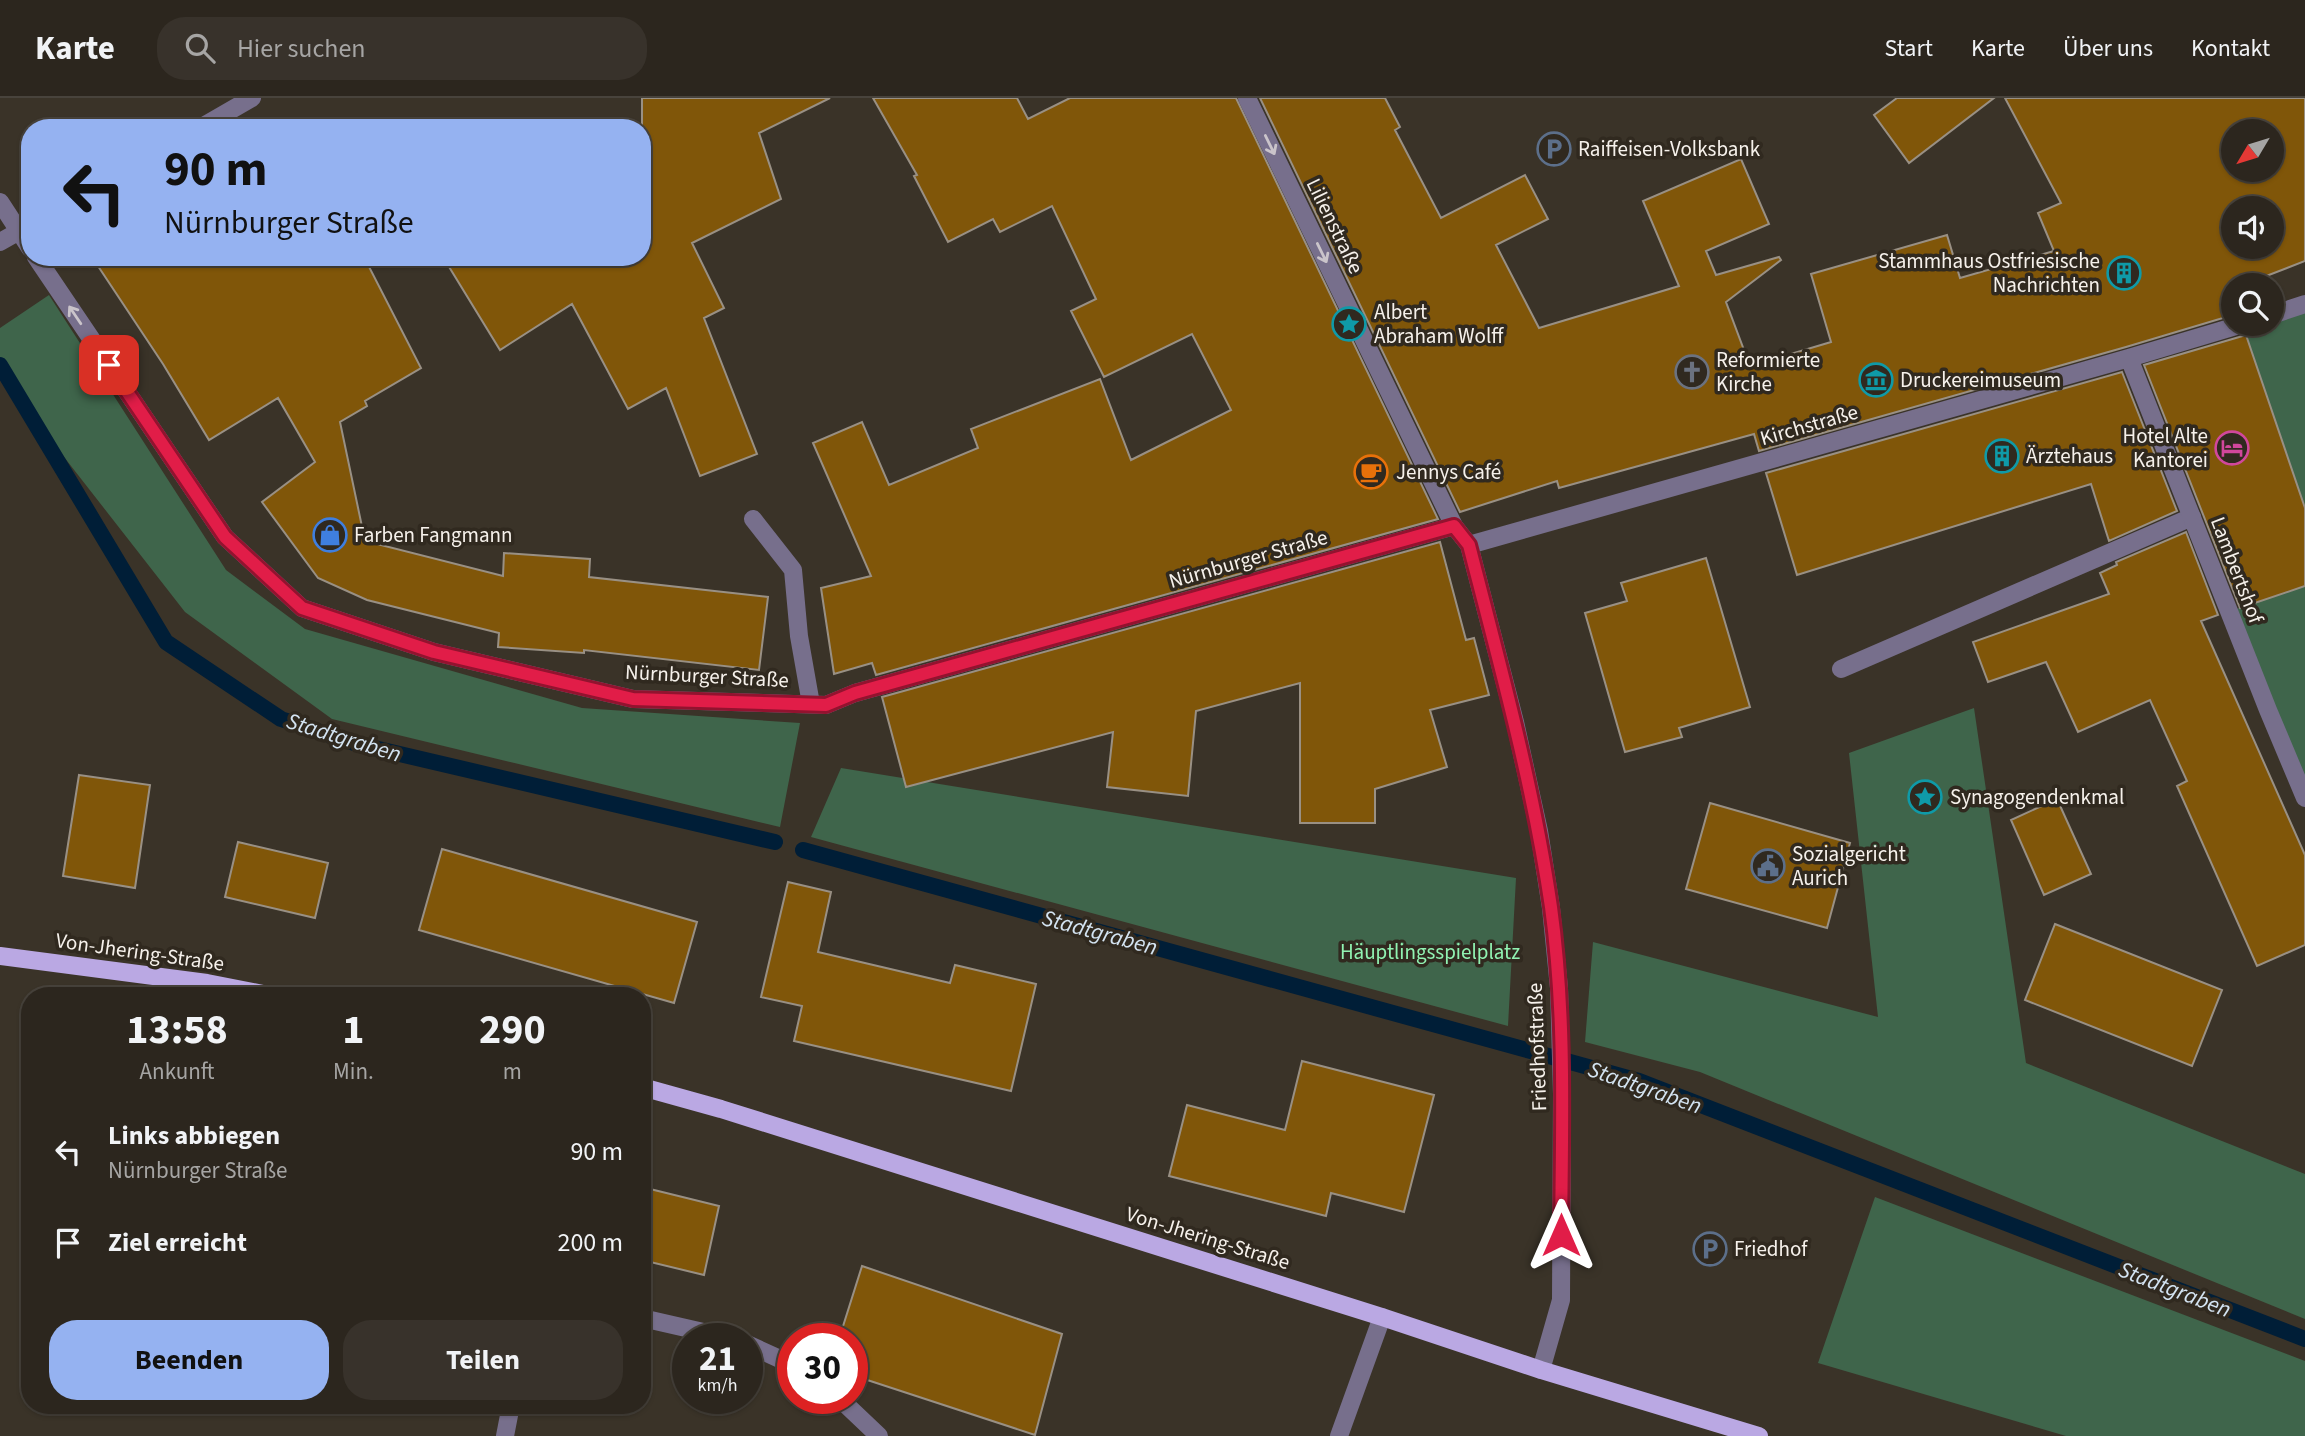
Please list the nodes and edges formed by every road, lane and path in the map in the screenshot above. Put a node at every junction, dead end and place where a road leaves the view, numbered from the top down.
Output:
1 (252, 98) edge
2 (1247, 98) edge
3 (216, 119) edge
4 (0, 202) edge
5 (21, 225) edge
6 (21, 230) edge
7 (0, 242) edge
8 (42, 266) edge
9 (2305, 304) edge
10 (2284, 311) edge
11 (2221, 331) edge
12 (2129, 358) junction
13 (2192, 517) junction
14 (752, 519) dead end
15 (1454, 526) junction
16 (1469, 545) junction
17 (1841, 669) dead end
18 (811, 704) junction
19 (2305, 798) edge
20 (0, 956) edge
21 (227, 987) edge
22 (651, 1090) edge
23 (1382, 1317) junction
24 (651, 1320) edge
25 (672, 1325) edge
26 (1541, 1370) junction
27 (509, 1414) edge
28 (856, 1414) edge
29 (505, 1436) edge
30 (879, 1436) edge
31 (1339, 1436) edge
32 (1759, 1436) edge

1 - 3 street
2 -> 15 street, Lilienstraße
4 - 5 street
6 - 7 street
18 -> 8 street, Nürnburger Straße
9 - 10 street
11 - 12 street, Kirchstraße
12 - 13 street, Lambertshof
12 - 16 street, Kirchstraße
13 - 17 street
13 - 19 street, Lambertshof
14 - 18 street
15 - 16 street, Friedhofstraße
15 - 18 street, Nürnburger Straße
16 - 26 street, Friedhofstraße
20 - 21 main road, Von-Jhering-Straße
22 - 23 main road, Von-Jhering-Straße
23 - 26 main road, Von-Jhering-Straße
23 - 31 street
24 - 25 street
26 - 32 main road, Von-Jhering-Straße
27 - 29 street
28 - 30 street

